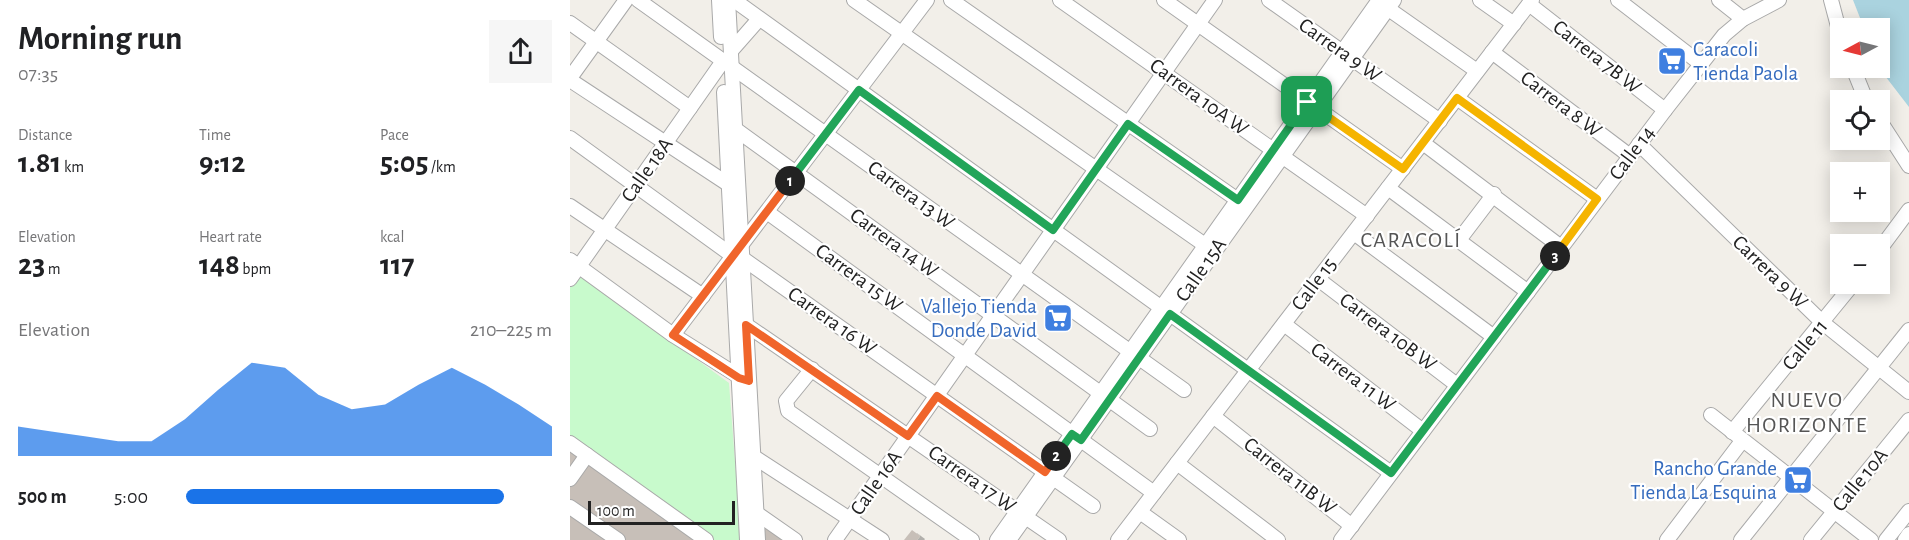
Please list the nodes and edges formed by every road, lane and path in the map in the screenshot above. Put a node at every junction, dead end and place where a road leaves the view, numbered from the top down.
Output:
1 (626, 0) edge
2 (638, 0) edge
3 (718, 0) edge
4 (728, 0) edge
5 (734, 0) edge
6 (854, 0) edge
7 (927, 0) edge
8 (951, 0) edge
9 (1060, 0) edge
10 (1164, 0) edge
11 (1215, 0) edge
12 (1269, 0) edge
13 (1480, 0) edge
14 (1618, 0) edge
15 (1719, 0) edge
16 (1779, 0) edge
17 (1831, 0) edge
18 (1383, 2) edge
19 (1530, 2) edge
20 (1836, 18) edge
21 (759, 19) junction
22 (1743, 19) junction
23 (570, 23) edge
24 (1198, 24) junction
25 (1514, 24) junction
26 (902, 33) junction
27 (596, 41) junction
28 (1492, 52) junction
29 (1347, 55) junction
30 (728, 59) junction
31 (1701, 64) junction
32 (1478, 71) junction
33 (1164, 72) junction
34 (570, 79) edge
35 (859, 90) junction
36 (1457, 98) junction
37 (1312, 105) junction
38 (690, 108) junction
39 (1665, 110) junction
40 (1440, 121) junction
41 (1128, 124) junction
42 (730, 125) junction
43 (826, 134) junction
44 (1890, 137) edge
45 (570, 138) edge
46 (1423, 142) junction
47 (664, 144) junction
48 (1639, 144) junction
49 (1277, 153) junction
50 (1630, 156) junction
51 (1909, 166) edge
52 (1097, 168) junction
53 (1403, 169) junction
54 (796, 173) junction
55 (636, 184) junction
56 (734, 188) junction
57 (1388, 188) junction
58 (1494, 194) junction
59 (1597, 199) junction
60 (1242, 203) junction
61 (570, 206) edge
62 (1909, 210) edge
63 (767, 212) junction
64 (1367, 216) junction
65 (604, 230) junction
66 (1053, 230) junction
67 (1354, 233) junction
68 (1890, 236) edge
69 (1459, 240) junction
70 (1561, 247) junction
71 (740, 252) junction
72 (1204, 254) junction
73 (574, 263) edge
74 (1022, 274) junction
75 (570, 279) edge
76 (1318, 279) junction
77 (1528, 292) junction
78 (1845, 294) edge
79 (703, 296) junction
80 (1166, 311) junction
81 (993, 315) junction
82 (741, 321) junction
83 (1823, 323) junction
84 (1284, 324) junction
85 (1909, 330) edge
86 (673, 335) junction
87 (1494, 337) junction
88 (1134, 355) junction
89 (965, 356) junction
90 (1880, 367) junction
91 (812, 369) junction
92 (1249, 370) junction
93 (744, 380) junction
94 (1457, 385) junction
95 (1184, 390) dead end
96 (1909, 392) edge
97 (937, 396) junction
98 (1105, 396) junction
99 (1711, 415) dead end
100 (1214, 416) junction
101 (1909, 420) edge
102 (1150, 429) dead end
103 (1423, 431) junction
104 (908, 436) junction
105 (1076, 437) junction
106 (1737, 437) junction
107 (570, 442) edge
108 (748, 453) junction
109 (587, 455) junction
110 (1177, 463) junction
111 (1391, 473) junction
112 (881, 475) junction
113 (1049, 475) junction
114 (1792, 477) junction
115 (570, 479) edge
116 (1154, 493) junction
117 (1093, 506) dead end
118 (570, 507) edge
119 (751, 510) junction
120 (1833, 511) junction
121 (1909, 511) edge
122 (1140, 512) junction
123 (1021, 514) junction
124 (851, 518) junction
125 (1352, 526) junction
126 (1909, 534) edge
127 (618, 540) edge
128 (706, 540) edge
129 (747, 540) edge
130 (758, 540) edge
131 (795, 540) edge
132 (835, 540) edge
133 (882, 540) edge
134 (972, 540) edge
135 (997, 540) edge
136 (1009, 540) edge
137 (1059, 540) edge
138 (1119, 540) edge
139 (1179, 540) edge
140 (1278, 540) edge
141 (1341, 540) edge
142 (1667, 540) edge
143 (1741, 540) edge
144 (1811, 540) edge
145 (1870, 540) edge
146 (1886, 540) edge
147 (1905, 540) edge

1 - 27 street
2 - 30 street, Carrera 13 W
3 - 30 street
4 - 30 street
5 - 21 street
6 - 26 street
7 - 26 street
8 - 41 street
9 - 33 street, Carrera 10A W
10 - 24 street
11 - 24 street, Calle 16A
12 - 29 street, Carrera 9 W
13 - 25 street
14 - 31 street
15 - 22 street
16 - 22 street, Calle 14
17 - 20 street
18 - 29 street, Calle 15A
18 - 32 street
19 - 25 street, Calle 15
19 - 39 street, Carrera 7B W
21 - 30 street, Calle 18A
21 - 35 street
22 - 31 street, Calle 14
23 - 27 street
24 - 33 street, Calle 16A
24 - 37 street
25 - 28 street, Calle 15
26 - 35 street
26 - 52 street
27 - 34 street
27 - 38 street
28 - 32 street, Calle 15
28 - 50 street, Carrera 8 W
29 - 37 street, Calle 15A
29 - 40 street, Carrera 9 W
30 - 38 street, Calle 18A
30 - 42 street
30 - 43 street, Carrera 13 W
31 - 39 street, Calle 14
32 - 36 street, Calle 15
33 - 41 street, Calle 16A
33 - 49 street, Carrera 10A W
34 - 47 street
35 - 43 street
35 - 66 street
36 - 40 street, Calle 15
36 - 59 street
37 - 49 street, Calle 15A
37 - 53 street
38 - 47 street, Calle 18A
39 - 48 street, Calle 14
40 - 46 street, Calle 15
41 - 52 street, Calle 16A
41 - 60 street
42 - 54 street, Carrera 14 W
42 - 56 street
43 - 54 street
43 - 74 street, Carrera 13 W
44 - 51 street
45 - 55 street, Carrera 16 W
46 - 53 street, Calle 15
46 - 58 street
47 - 55 street, Calle 18A
47 - 56 street
48 - 50 street, Calle 14
48 - 83 street, Carrera 9 W
49 - 60 street, Calle 15A
49 - 64 street, Carrera 10A W
50 - 59 street, Calle 14
52 - 66 street, Calle 16A
52 - 72 street
53 - 57 street, Calle 15
54 - 63 street
54 - 81 street, Carrera 14 W
55 - 65 street, Calle 18A
55 - 71 street, Carrera 16 W
56 - 71 street
57 - 64 street, Calle 15
57 - 69 street
58 - 69 street
58 - 70 street
59 - 70 street, Calle 14
60 - 72 street, Calle 15A
61 - 65 street
62 - 68 street
63 - 71 street
63 - 89 street, Carrera 15 W
64 - 67 street, Calle 15
65 - 73 street, Calle 18A
65 - 79 street
66 - 74 street, Calle 16A
66 - 80 street
67 - 76 street, Calle 15
67 - 87 street
69 - 77 street
70 - 77 street, Calle 14
71 - 79 street
71 - 82 street
71 - 97 street, Carrera 16 W
72 - 80 street, Calle 15A
73 - 75 street, Calle 18A
73 - 86 street
74 - 81 street, Calle 16A
74 - 88 street, Carrera 13 W
76 - 84 street, Calle 15
76 - 94 street, Carrera 10B W
77 - 87 street, Calle 14
78 - 83 street, Calle 11
79 - 86 street
80 - 88 street, Calle 15A
80 - 92 street
81 - 89 street, Calle 16A
81 - 98 street, Carrera 14 W
82 - 91 street, Carrera 17 W
82 - 93 street
83 - 90 street, Carrera 9 W
83 - 106 street, Calle 11
84 - 92 street, Calle 15
84 - 103 street, Carrera 11 W
85 - 90 street
86 - 93 street
87 - 94 street, Calle 14
88 - 95 street, Carrera 13 W
88 - 98 street, Calle 15A
89 - 97 street, Calle 16A
89 - 105 street, Carrera 15 W
90 - 96 street, Carrera 9 W
90 - 114 street
91 - 104 street, Carrera 17 W
91 - 112 street
92 - 100 street, Calle 15
92 - 111 street
93 - 108 street
94 - 103 street, Calle 14
97 - 104 street, Calle 16A
97 - 113 street, Carrera 16 W
98 - 102 street, Carrera 14 W
98 - 105 street, Calle 15A
99 - 106 street
100 - 110 street, Calle 15
100 - 125 street, Carrera 11B W
101 - 120 street, Calle 10A
103 - 111 street, Calle 14
104 - 112 street, Calle 16A
104 - 123 street, Carrera 17 W
105 - 113 street, Calle 15A
105 - 116 street, Carrera 15 W
106 - 114 street
106 - 142 street, Calle 11
107 - 109 street
108 - 119 street
108 - 124 street
109 - 115 street
109 - 128 street
110 - 116 street, Calle 15
110 - 140 street
111 - 125 street, Calle 14
112 - 124 street, Calle 16A
112 - 134 street
113 - 117 street, Carrera 16 W
113 - 123 street, Calle 15A
114 - 120 street
114 - 143 street
116 - 122 street, Calle 15
118 - 127 street
119 - 129 street
119 - 130 street
119 - 131 street
120 - 144 street, Calle 10A
120 - 145 street
121 - 146 street
122 - 138 street, Calle 15
122 - 139 street
123 - 135 street, Calle 15A
123 - 136 street, Calle 15A
123 - 137 street, Carrera 17 W
124 - 132 street, Calle 16A
124 - 133 street
125 - 141 street, Carrera 11B W
126 - 147 street

